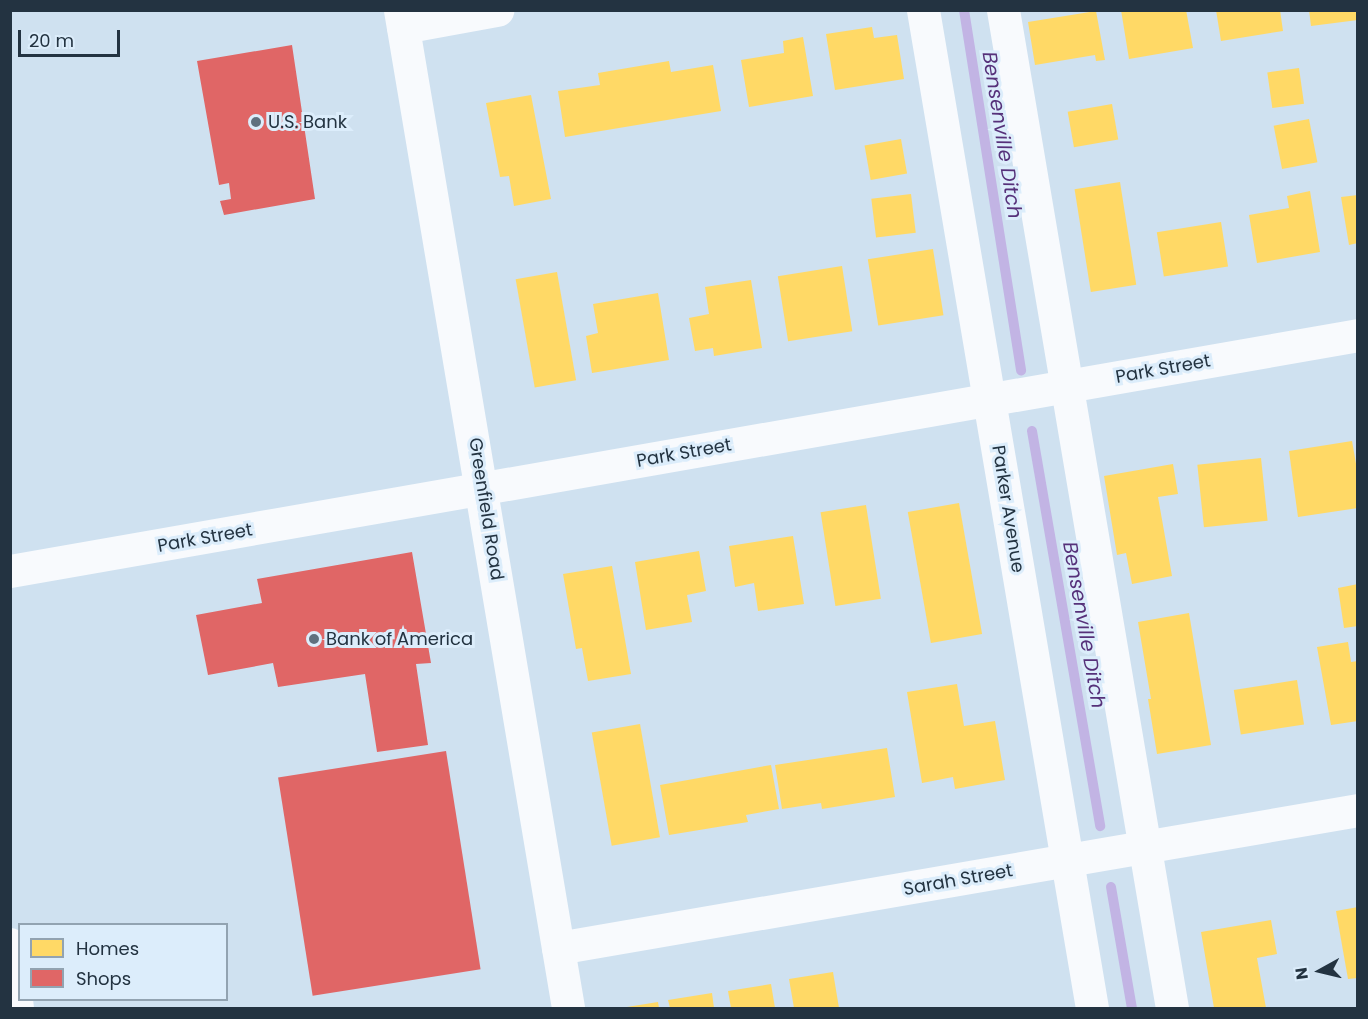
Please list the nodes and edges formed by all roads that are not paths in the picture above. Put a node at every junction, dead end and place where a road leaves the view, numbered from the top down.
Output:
1 (497, 10) edge
2 (923, 10) edge
3 (1002, 10) edge
4 (402, 19) edge
5 (1358, 335) edge
6 (1067, 386) junction
7 (990, 400) junction
8 (483, 489) junction
9 (10, 572) edge
10 (1358, 810) edge
11 (1146, 847) junction
12 (1067, 862) junction
13 (10, 944) edge
14 (558, 948) junction
15 (17, 1008) edge
16 (568, 1008) edge
17 (1092, 1008) edge
18 (1172, 1008) edge

1 - 4 street
2 - 7 street, Parker Avenue
3 - 6 street
4 - 8 street, Greenfield Road
5 - 6 street, Park Street
6 - 7 street, Park Street
6 - 11 street
7 - 8 street, Park Street
7 - 12 street, Parker Avenue
8 - 9 street, Park Street
8 - 14 street, Greenfield Road
10 - 11 street, Sarah Street
11 - 12 street, Sarah Street
11 - 18 street
12 - 14 street, Sarah Street
12 - 17 street, Parker Avenue
13 - 15 street
14 - 16 street, Greenfield Road

